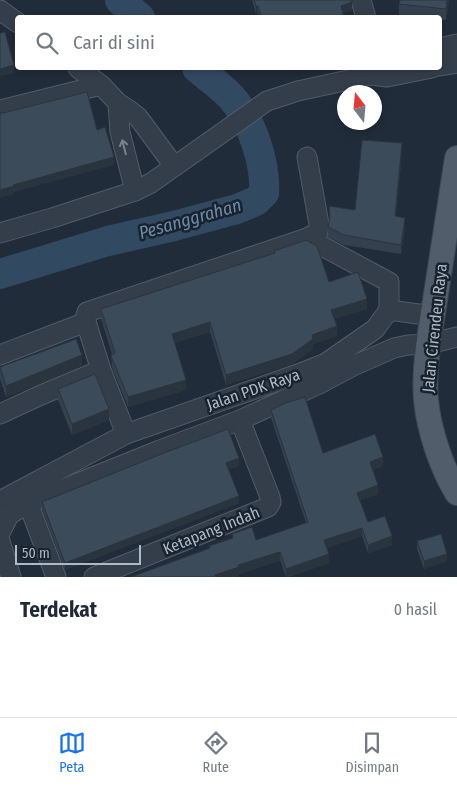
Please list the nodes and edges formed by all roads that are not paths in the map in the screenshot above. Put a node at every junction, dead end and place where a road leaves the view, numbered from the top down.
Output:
1 (361, 0) edge
2 (0, 10) edge
3 (365, 15) edge
4 (15, 21) edge
5 (457, 44) edge
6 (442, 48) edge
7 (457, 63) edge
8 (442, 66) edge
9 (81, 70) edge
10 (422, 70) edge
11 (374, 71) edge
12 (101, 85) junction
13 (118, 103) junction
14 (0, 110) edge
15 (307, 157) dead end
16 (457, 158) edge
17 (181, 162) junction
18 (135, 191) junction
19 (0, 233) edge
20 (307, 238) junction
21 (389, 310) junction
22 (433, 316) junction
23 (86, 322) junction
24 (457, 337) edge
25 (429, 344) junction
26 (0, 355) edge
27 (101, 370) junction
28 (0, 414) edge
29 (240, 420) junction
30 (126, 434) junction
31 (457, 493) edge
32 (0, 501) edge
33 (28, 504) junction
34 (0, 532) edge
35 (0, 541) edge
36 (11, 577) edge
37 (56, 577) edge
38 (94, 577) edge

1 - 3 street
2 - 4 street
5 - 6 street
7 - 8 street
9 - 12 street
10 - 11 street
11 - 17 street
12 - 13 street
12 - 14 street
13 - 17 street
18 -> 13 street
15 - 20 street
16 - 22 main road, Jalan Cirendeu Raya
17 - 18 street
18 - 19 street
20 - 21 street
20 - 23 street
21 - 22 street
21 - 30 street, Jalan PDK Raya
22 - 25 main road, Jalan Cirendeu Raya
23 - 26 street
23 - 27 street
24 - 25 street
25 - 29 street
25 - 31 main road, Jalan Cirendeu Raya
27 - 28 street
27 - 30 street
29 - 33 street
29 - 38 street, Ketapang Indah
30 - 32 street, Jalan PDK Raya
33 - 34 street
33 - 37 street
35 - 36 street

